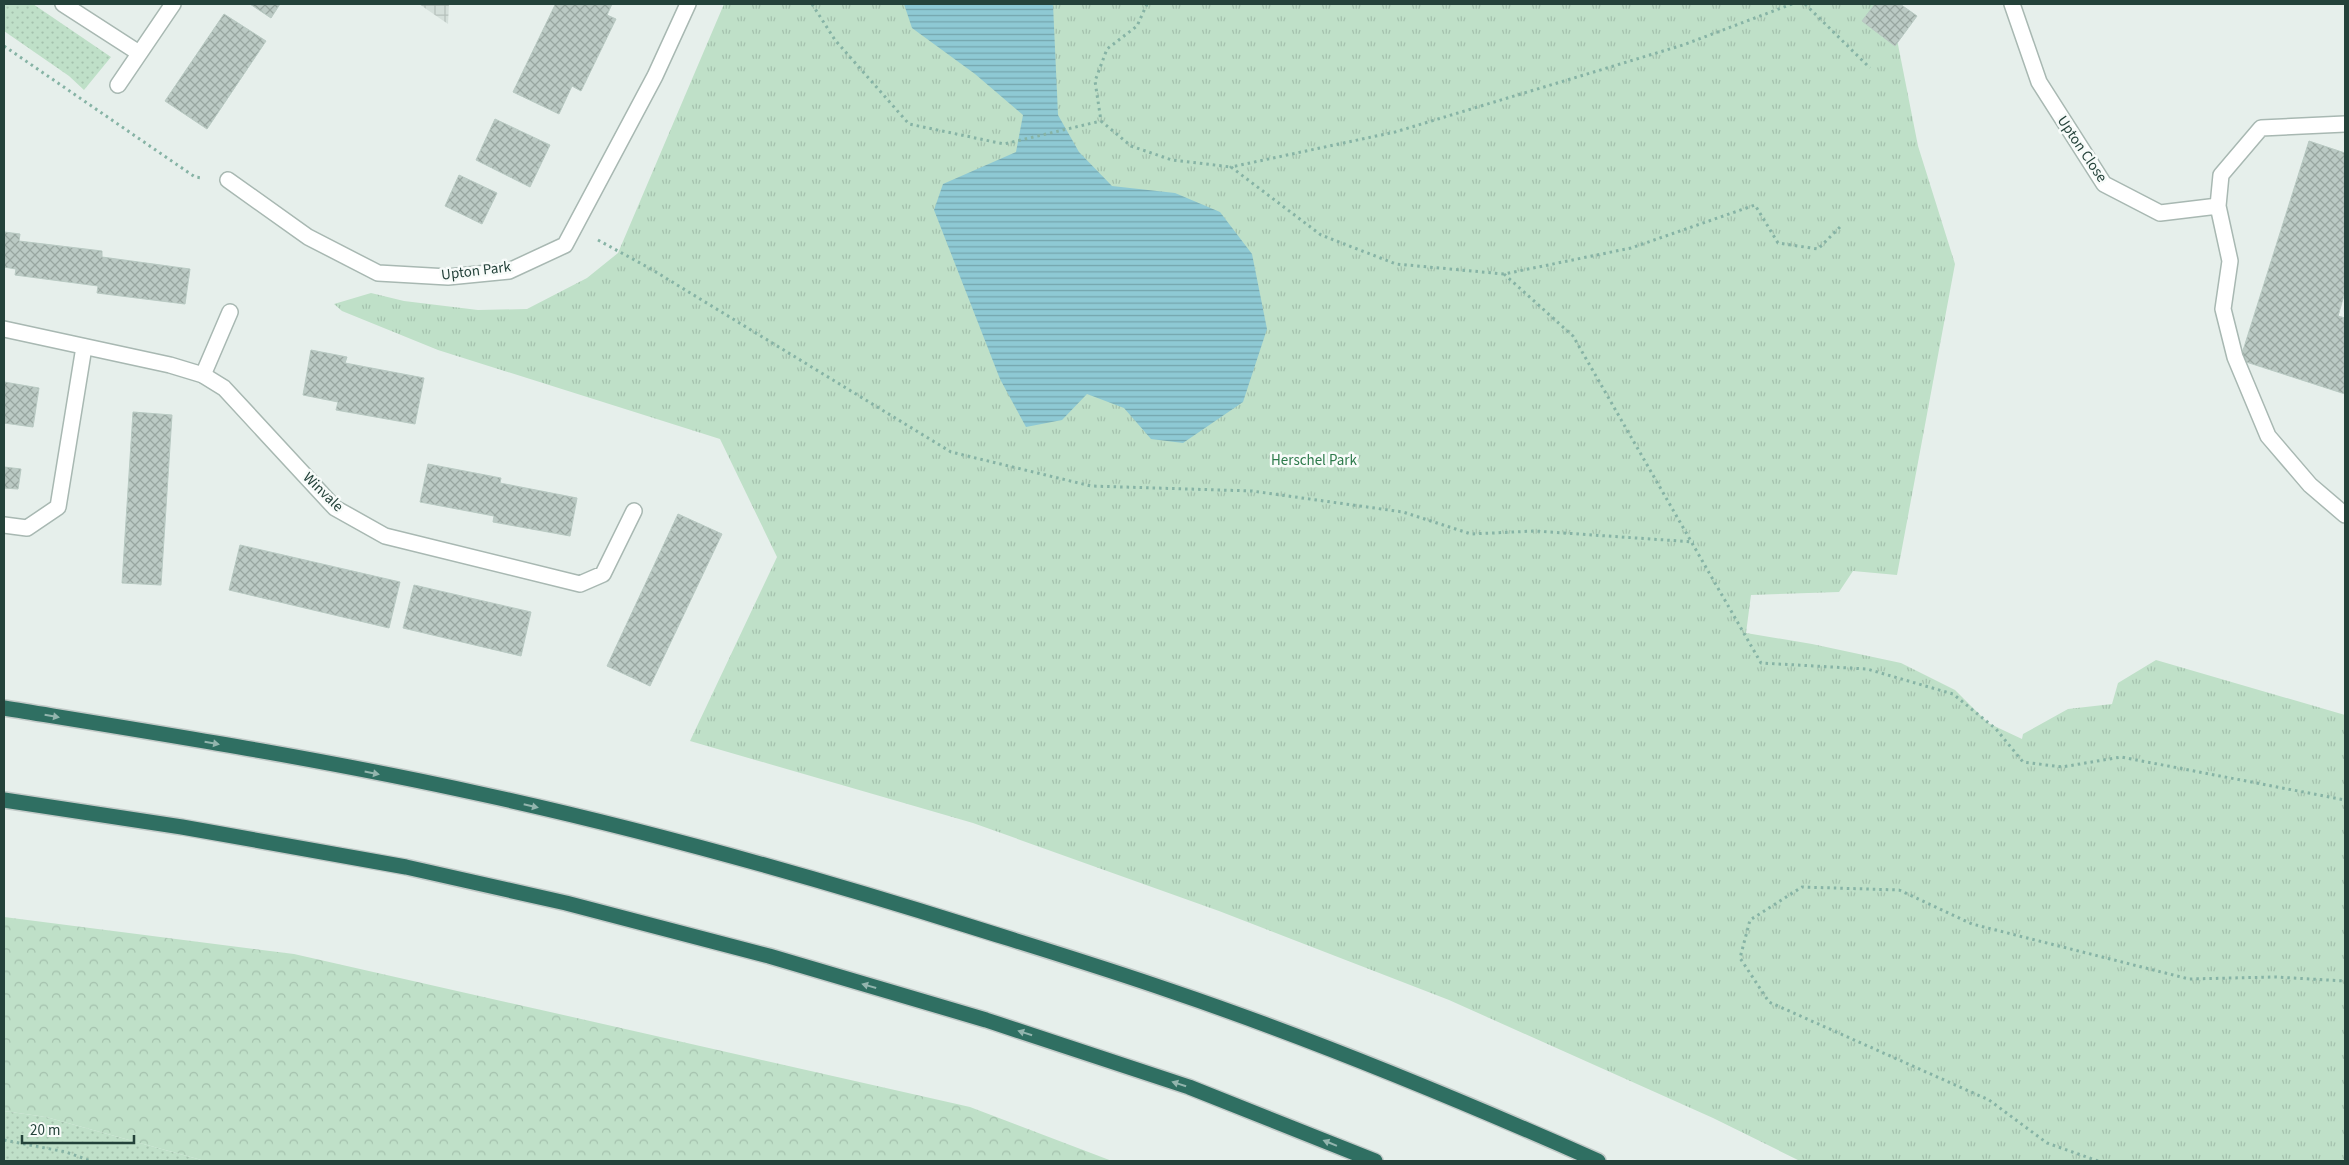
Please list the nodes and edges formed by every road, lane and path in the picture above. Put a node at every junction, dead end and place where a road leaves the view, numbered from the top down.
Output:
1 (63, 4) edge
2 (173, 4) edge
3 (688, 4) edge
4 (812, 4) edge
5 (1147, 4) edge
6 (1792, 4) edge
7 (1805, 4) edge
8 (2012, 4) edge
9 (4, 46) edge
10 (139, 53) junction
11 (1870, 68) dead end
12 (118, 85) dead end
13 (1101, 121) junction
14 (2345, 124) edge
15 (1231, 167) junction
16 (228, 180) joint
17 (2218, 206) junction
18 (1842, 225) dead end
19 (574, 227) junction
20 (1504, 274) junction
21 (230, 312) dead end
22 (4, 329) edge
23 (84, 347) junction
24 (203, 375) junction
25 (634, 511) dead end
26 (2345, 515) edge
27 (4, 525) edge
28 (1694, 542) junction
29 (4, 708) edge
30 (4, 800) edge
31 (2345, 800) edge
32 (2345, 981) edge
33 (4, 1140) edge
34 (91, 1161) edge
35 (1375, 1161) edge
36 (1598, 1161) edge
37 (2098, 1161) edge

1 - 10 street
2 - 10 street
3 - 19 street, Upton Park
4 - 13 path
5 - 13 path
6 - 15 path
7 - 11 path
8 - 17 street, Upton Close
9 - 16 path
10 - 12 street
13 - 15 path
14 - 17 street
15 - 20 path
16 - 19 street, Upton Park
17 - 26 street
18 - 20 path
19 - 28 path
20 - 28 path
21 - 24 street
22 - 23 street, Winvale
23 - 24 street, Winvale
23 - 27 street
24 - 25 street, Winvale
28 - 31 path
29 -> 36 highway
35 -> 30 highway
32 - 37 path
33 - 34 path

